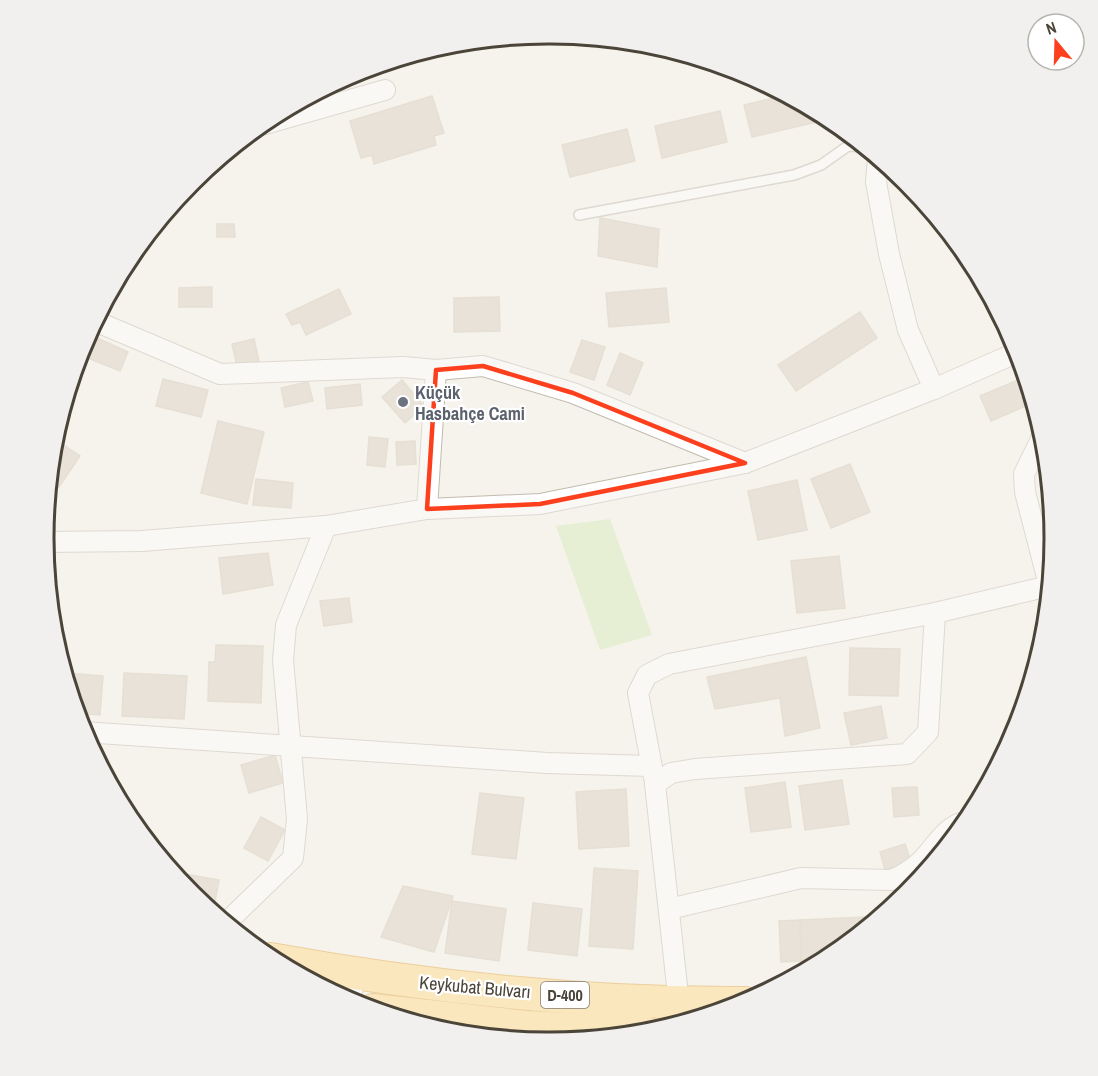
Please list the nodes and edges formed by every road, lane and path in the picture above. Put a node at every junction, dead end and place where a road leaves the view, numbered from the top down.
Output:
1 (385, 90) dead end
2 (291, 117) edge
3 (850, 146) edge
4 (877, 168) edge
5 (579, 215) dead end
6 (103, 324) edge
7 (1009, 356) edge
8 (436, 370) junction
9 (934, 389) junction
10 (1035, 451) edge
11 (745, 463) junction
12 (427, 509) junction
13 (326, 526) junction
14 (54, 542) edge
15 (1043, 560) edge
16 (1040, 587) edge
17 (935, 613) junction
18 (94, 733) edge
19 (290, 744) junction
20 (653, 775) junction
21 (935, 847) edge
22 (669, 909) junction
23 (232, 917) edge
24 (308, 970) edge
25 (364, 985) edge
26 (372, 1000) edge
27 (715, 1003) edge
28 (679, 1004) junction
29 (419, 1015) edge
30 (590, 1030) edge

1 - 2 street
3 - 5 lane
4 - 9 street
6 - 8 street
7 - 9 street
8 - 11 street
8 - 12 street
9 - 11 street
10 - 15 street
11 - 12 street
12 - 13 street
13 - 14 street
13 - 19 street
16 - 17 street
17 - 20 street
17 - 20 street
18 - 19 street
19 - 20 street
19 - 23 street
20 - 22 street
21 - 22 street
22 - 28 street
24 - 25 highway, Keykubat Bulvarı / D-400
25 - 26 street
25 - 28 highway, Keykubat Bulvarı / D-400
27 - 28 highway, Keykubat Bulvarı / D-400
29 - 30 highway, Keykubat Bulvarı

